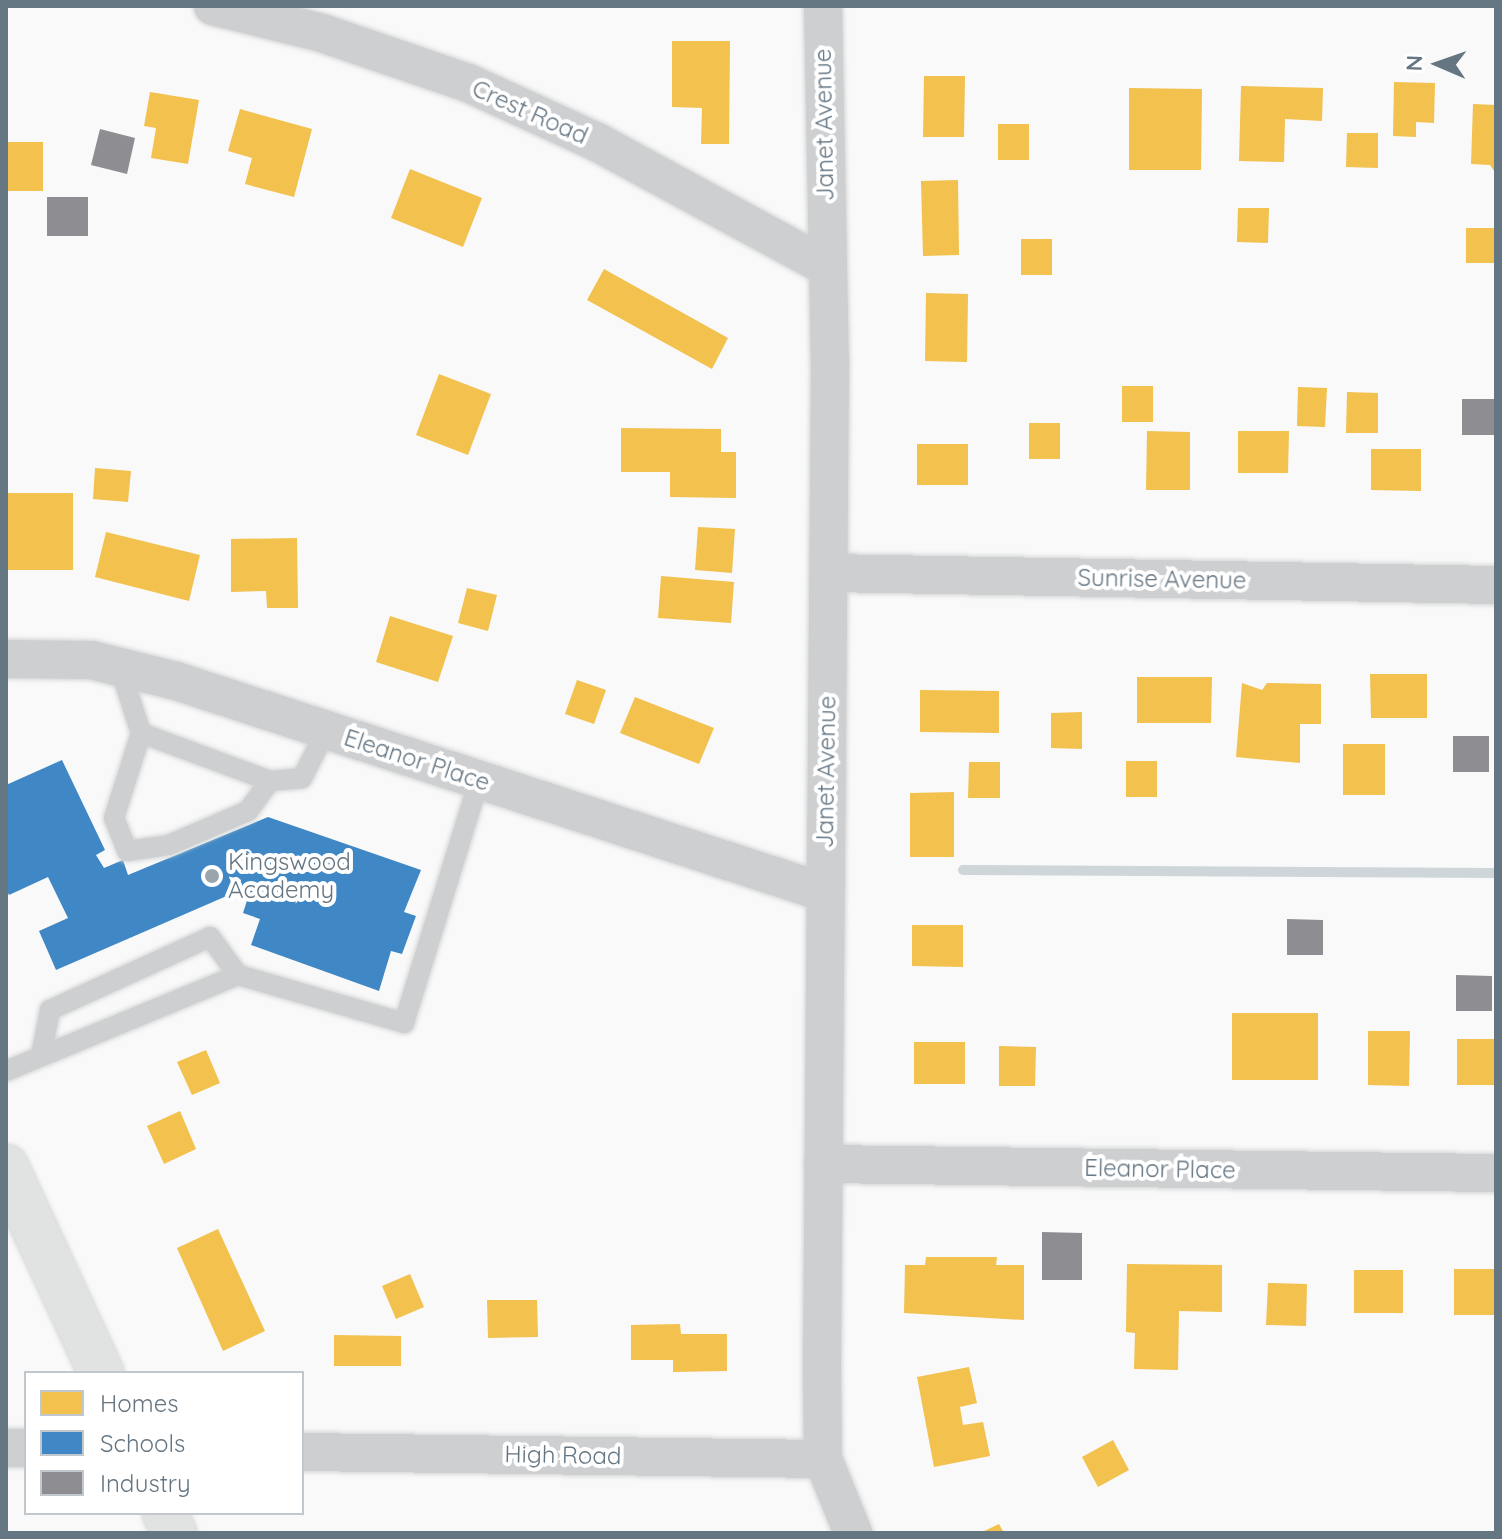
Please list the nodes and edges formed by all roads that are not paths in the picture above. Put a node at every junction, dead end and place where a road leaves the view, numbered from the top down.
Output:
1 (213, 6) edge
2 (823, 6) edge
3 (827, 267) junction
4 (829, 573) junction
5 (1496, 585) edge
6 (6, 659) edge
7 (119, 665) junction
8 (326, 731) junction
9 (141, 733) junction
10 (479, 780) junction
11 (270, 781) junction
12 (823, 892) junction
13 (238, 975) junction
14 (42, 1051) junction
15 (6, 1071) edge
16 (823, 1164) junction
17 (6, 1167) edge
18 (1496, 1173) edge
19 (100, 1371) edge
20 (304, 1452) edge
21 (823, 1459) junction
22 (853, 1533) edge

1 - 3 street, Crest Road
2 - 3 street, Janet Avenue
3 - 4 street, Janet Avenue
4 - 5 street, Sunrise Avenue
4 - 12 street, Janet Avenue
6 - 7 street, Eleanor Place
7 - 8 street, Eleanor Place
7 - 9 lane
8 - 10 street, Eleanor Place
8 - 11 lane
9 - 11 lane
9 - 11 lane
10 - 12 street, Eleanor Place
10 - 13 lane
12 - 16 street, Janet Avenue
13 - 14 lane
13 - 14 lane
14 - 15 lane
16 - 18 street, Eleanor Place
16 - 21 street, Janet Avenue
17 - 19 main road
20 - 21 street, High Road
21 - 22 street, Janet Avenue

